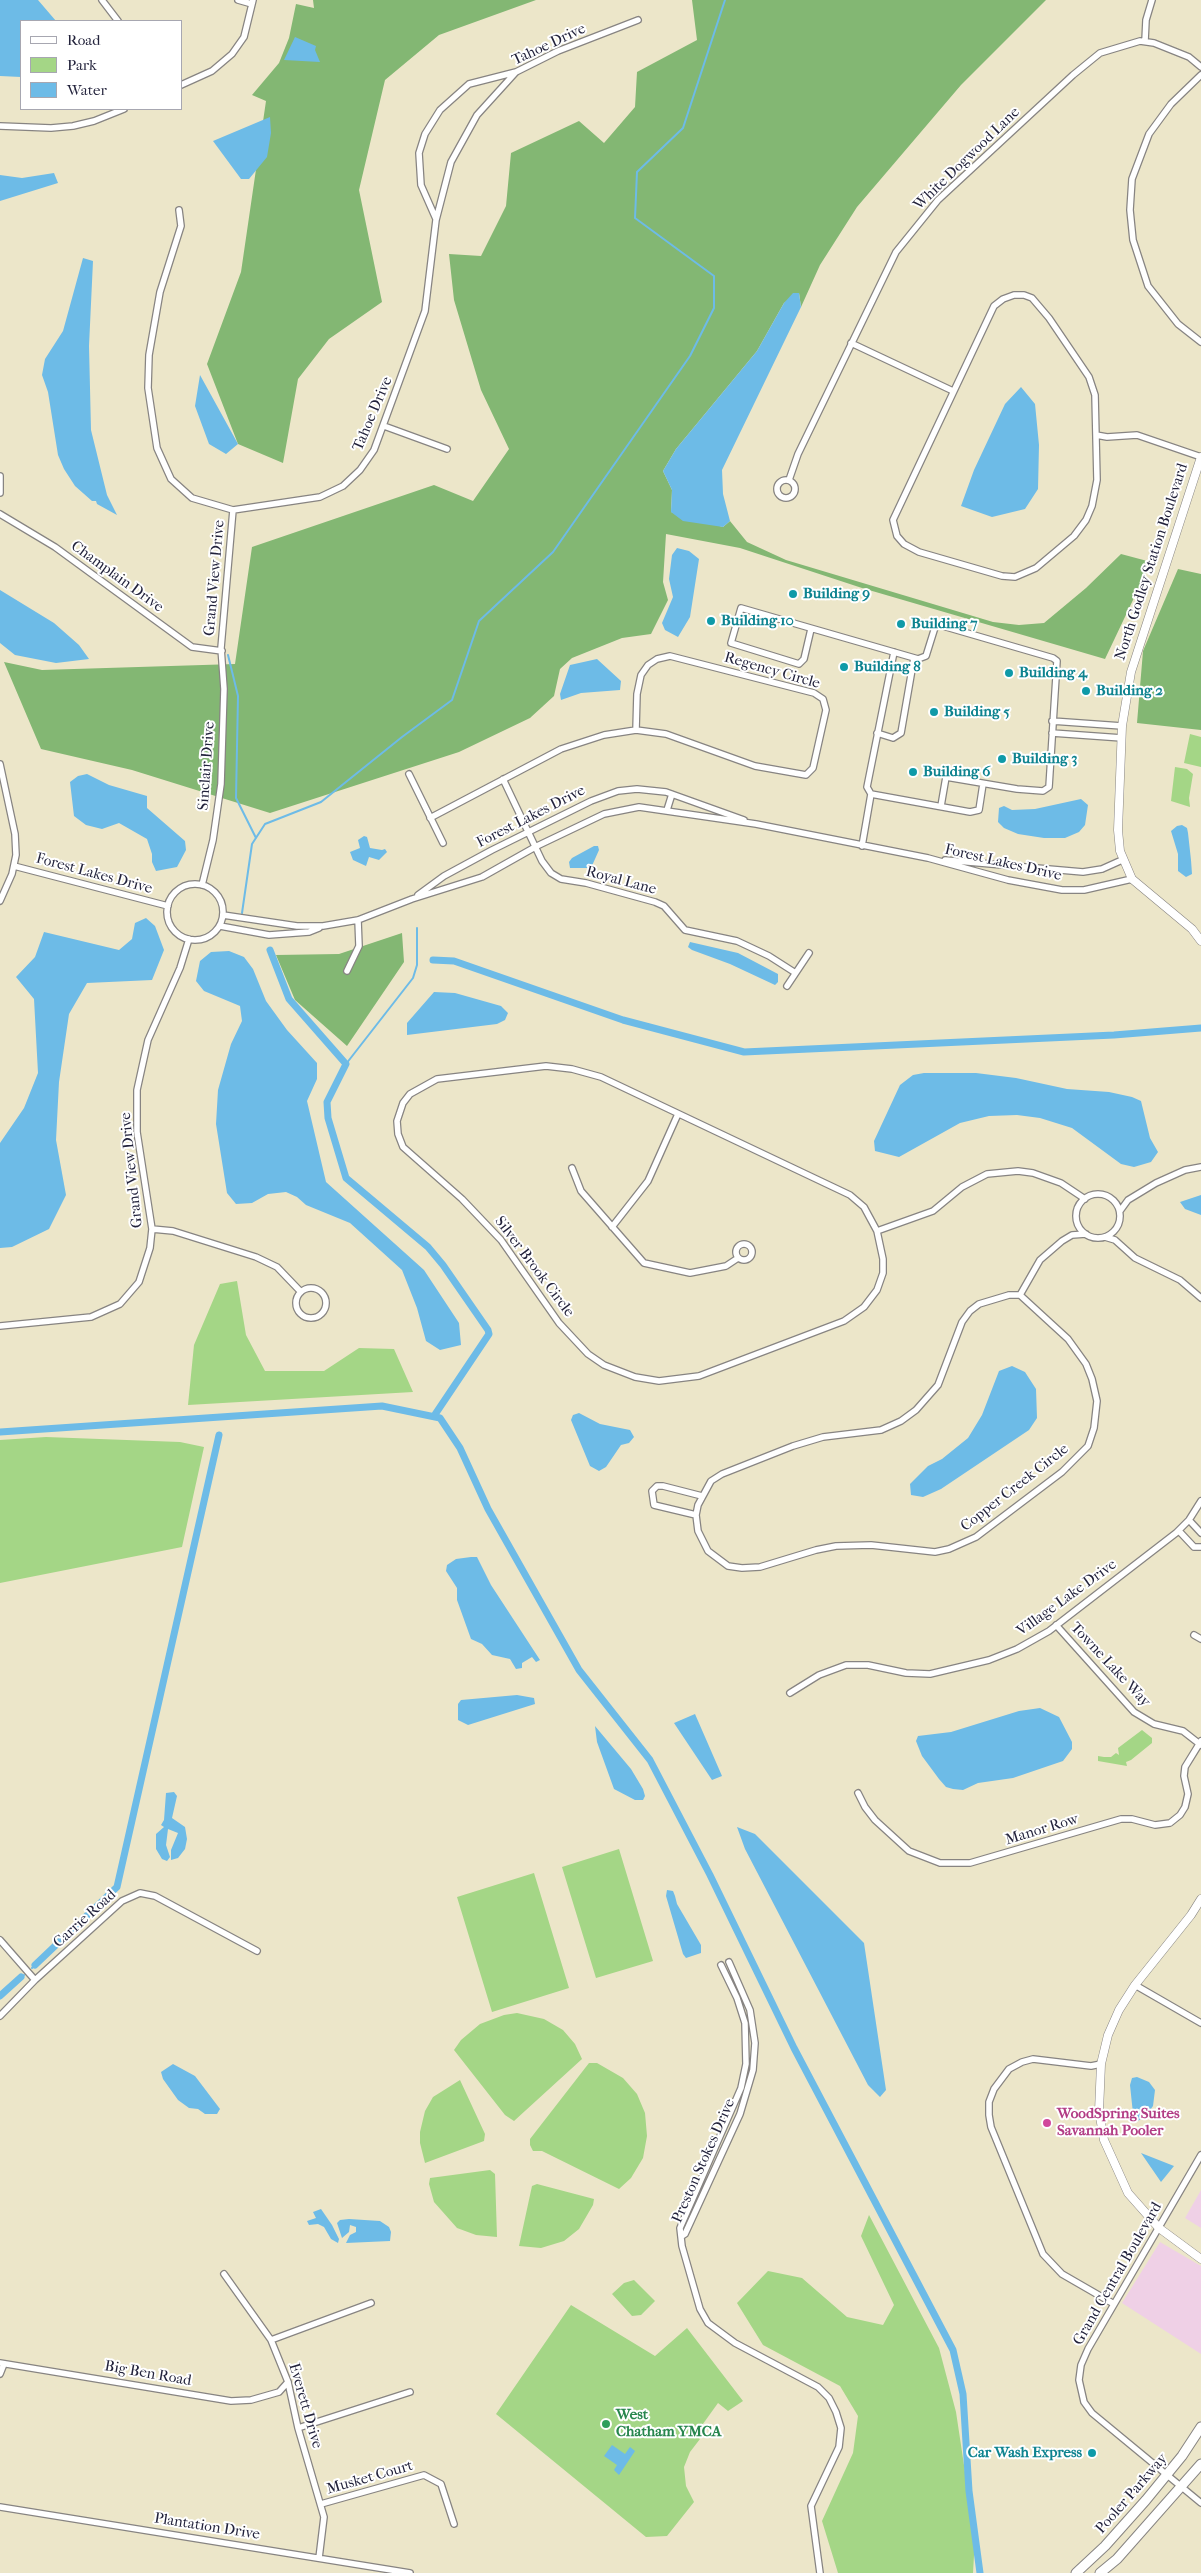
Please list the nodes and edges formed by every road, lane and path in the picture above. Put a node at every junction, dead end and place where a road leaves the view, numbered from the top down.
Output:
1 (102, 0) edge
2 (238, 0) edge
3 (1152, 0) edge
4 (252, 2) edge
5 (117, 20) edge
6 (638, 20) dead end
7 (1145, 41) junction
8 (1201, 67) edge
9 (516, 72) junction
10 (1201, 75) edge
11 (182, 85) edge
12 (122, 110) edge
13 (0, 126) edge
14 (179, 210) dead end
15 (436, 220) junction
16 (1201, 342) edge
17 (851, 343) junction
18 (953, 391) junction
19 (384, 426) junction
20 (1096, 435) junction
21 (447, 449) dead end
22 (1201, 457) edge
23 (0, 476) edge
24 (789, 480) dead end
25 (0, 493) edge
26 (233, 510) junction
27 (0, 514) edge
28 (811, 629) junction
29 (221, 650) junction
30 (894, 652) junction
31 (914, 658) junction
32 (1052, 721) junction
33 (1122, 726) junction
34 (636, 730) junction
35 (877, 733) junction
36 (1052, 733) junction
37 (1122, 738) junction
38 (0, 764) edge
39 (409, 774) dead end
40 (503, 779) junction
41 (984, 784) junction
42 (672, 794) junction
43 (871, 794) junction
44 (941, 806) junction
45 (666, 810) junction
46 (430, 818) junction
47 (756, 824) junction
48 (529, 831) junction
49 (443, 843) dead end
50 (537, 846) junction
51 (862, 846) junction
52 (928, 858) junction
53 (1122, 860) junction
54 (14, 866) junction
55 (1132, 878) junction
56 (202, 886) junction
57 (412, 899) junction
58 (0, 901) edge
59 (168, 906) junction
60 (223, 915) junction
61 (358, 920) junction
62 (220, 926) junction
63 (323, 926) junction
64 (188, 939) junction
65 (1201, 940) edge
66 (808, 953) dead end
67 (347, 971) dead end
68 (794, 972) junction
69 (787, 986) dead end
70 (678, 1114) junction
71 (1201, 1167) edge
72 (572, 1168) dead end
73 (1078, 1195) junction
74 (1085, 1199) junction
75 (1128, 1200) junction
76 (1114, 1202) junction
77 (1080, 1204) junction
78 (1120, 1211) junction
79 (1078, 1223) junction
80 (612, 1226) junction
81 (152, 1229) junction
82 (1116, 1229) junction
83 (877, 1231) junction
84 (1086, 1234) junction
85 (1072, 1235) junction
86 (1105, 1237) junction
87 (1116, 1240) junction
88 (738, 1258) dead end
89 (301, 1292) junction
90 (1020, 1295) junction
91 (1201, 1298) edge
92 (0, 1326) edge
93 (702, 1496) junction
94 (1201, 1501) edge
95 (696, 1515) junction
96 (1189, 1520) junction
97 (1179, 1531) junction
98 (1201, 1533) edge
99 (1201, 1547) edge
100 (1056, 1625) junction
101 (1194, 1635) dead end
102 (1201, 1639) edge
103 (790, 1693) dead end
104 (1200, 1743) edge
105 (858, 1793) dead end
106 (1201, 1899) edge
107 (1201, 1907) edge
108 (1191, 1915) junction
109 (0, 1940) edge
110 (257, 1951) dead end
111 (729, 1962) dead end
112 (721, 1965) dead end
113 (35, 1980) junction
114 (1134, 1985) junction
115 (0, 2016) edge
116 (1201, 2023) edge
117 (1101, 2064) junction
118 (1201, 2155) edge
119 (1159, 2228) junction
120 (682, 2236) junction
121 (1200, 2256) edge
122 (224, 2274) dead end
123 (371, 2303) dead end
124 (1114, 2304) junction
125 (271, 2340) junction
126 (2, 2363) edge
127 (0, 2374) edge
128 (288, 2382) junction
129 (410, 2392) dead end
130 (1201, 2427) edge
131 (298, 2428) junction
132 (1201, 2464) edge
133 (1167, 2475) junction
134 (1182, 2487) junction
135 (1201, 2503) edge
136 (321, 2504) junction
137 (0, 2507) edge
138 (454, 2524) dead end
139 (318, 2558) junction
140 (378, 2571) edge
141 (410, 2573) edge
142 (820, 2573) edge
143 (1076, 2573) edge
144 (1100, 2573) edge

1 - 5 street
2 - 4 street
3 - 7 street
4 - 11 street
6 - 9 street, Tahoe Drive
7 - 8 street
7 - 17 street, White Dogwood Lane
9 - 15 street, Tahoe Drive
9 - 15 street
10 - 16 street
12 - 13 street
14 - 26 street, Tahoe Drive
15 - 19 street, Tahoe Drive
17 - 18 street
17 - 24 street, White Dogwood Lane
18 - 20 street
18 - 20 street
19 - 21 street
19 - 26 street, Tahoe Drive
20 - 22 street
22 - 33 street, North Godley Station Boulevard
23 - 25 street
26 - 29 street, Grand View Drive
27 - 29 street, Champlain Drive
28 - 28 street
28 - 30 street
29 - 56 street, Sinclair Drive
30 - 31 street
30 - 35 street
31 - 32 street
31 - 35 street
32 - 33 street
32 - 36 street
33 - 37 street, North Godley Station Boulevard
34 - 34 street, Regency Circle
34 - 40 street, Regency Circle
35 - 43 street
36 - 37 street
36 - 41 street
37 - 53 street, North Godley Station Boulevard
38 - 54 street
39 - 46 street
40 - 46 street, Regency Circle
40 - 48 street, Royal Lane
41 - 44 street
41 - 44 street
42 - 45 street
42 - 47 street, Forest Lakes Drive
42 - 48 street, Forest Lakes Drive
43 - 44 street
43 - 51 street
45 - 47 street, Forest Lakes Drive
45 - 50 street, Forest Lakes Drive
46 - 49 street
47 - 51 street, Forest Lakes Drive
48 - 50 street, Royal Lane
48 - 57 street, Forest Lakes Drive
50 - 57 street, Forest Lakes Drive
50 - 68 street, Royal Lane
51 - 52 street, Forest Lakes Drive
52 - 53 street, Forest Lakes Drive
52 - 55 street, Forest Lakes Drive
53 - 55 street, North Godley Station Boulevard
54 - 58 street
54 - 59 street, Forest Lakes Drive
55 - 65 street, North Godley Station Boulevard
56 - 59 street
56 - 60 street
57 - 61 street, Forest Lakes Drive
59 - 64 street
60 - 62 street
60 - 63 street, Forest Lakes Drive
61 - 63 street, Forest Lakes Drive
61 - 67 street
62 - 63 street, Forest Lakes Drive
62 - 64 street
64 - 81 street, Grand View Drive
66 - 68 street
68 - 69 street
70 - 80 street
70 - 83 street, Silver Brook Circle
70 - 83 street, Silver Brook Circle
71 - 75 street
72 - 80 street
73 - 74 street
73 - 77 street
73 - 83 street
74 - 76 street
74 - 77 street
75 - 76 street
75 - 78 street
76 - 78 street
77 - 79 street
78 - 82 street
79 - 84 street
79 - 85 street
80 - 88 street
81 - 89 street
81 - 92 street, Grand View Drive
82 - 86 street
82 - 87 street
84 - 85 street
84 - 86 street
85 - 90 street
86 - 87 street
87 - 91 street
89 - 89 street
90 - 93 street
90 - 95 street, Copper Creek Circle
93 - 95 street
93 - 95 street
94 - 96 street, Village Lake Drive
96 - 97 street, Village Lake Drive
96 - 98 street
97 - 99 street
97 - 100 street, Village Lake Drive
100 - 103 street, Village Lake Drive
100 - 104 street, Towne Lake Way
101 - 102 street
104 - 105 street, Manor Row
106 - 108 street
107 - 108 street
108 - 114 street
109 - 113 street
110 - 113 street, Carrie Road
111 - 120 street, Preston Stokes Drive
112 - 120 street, Preston Stokes Drive
113 - 115 street, Carrie Road
114 - 116 street
114 - 117 street
117 - 119 street
117 - 124 street
118 - 119 street, Grand Central Boulevard
119 - 121 street
119 - 124 street, Grand Central Boulevard
120 - 142 street
122 - 125 street, Everett Drive
123 - 125 street
124 - 133 street, Grand Central Boulevard
125 - 128 street, Everett Drive
126 - 127 street
126 - 128 street, Big Ben Road
128 - 131 street, Everett Drive
129 - 131 street
130 - 133 main road, Pooler Parkway
131 - 136 street, Everett Drive
132 - 134 main road
133 - 134 street, Grand Central Boulevard
133 - 143 main road, Pooler Parkway
134 - 135 street, Grand Central Boulevard
134 - 144 main road
136 - 138 street, Musket Court
136 - 139 street, Everett Drive
137 - 139 street, Plantation Drive
139 - 140 street, Plantation Drive
140 - 141 street, Plantation Drive

